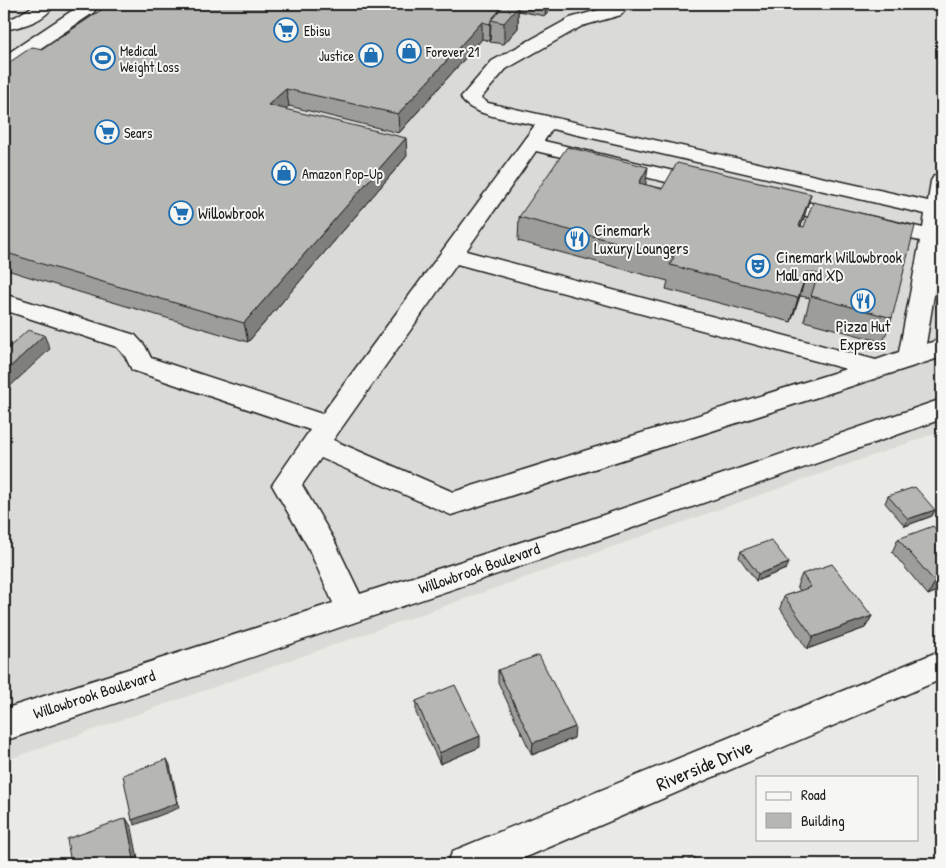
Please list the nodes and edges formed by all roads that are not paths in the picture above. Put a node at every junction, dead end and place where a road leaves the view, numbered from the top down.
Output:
1 (45, 4) edge
2 (91, 4) edge
3 (621, 4) edge
4 (4, 25) edge
5 (4, 64) edge
6 (547, 122) junction
7 (532, 144) junction
8 (773, 173) junction
9 (942, 181) edge
10 (723, 190) edge
11 (939, 210) edge
12 (937, 238) edge
13 (452, 255) junction
14 (4, 302) edge
15 (942, 348) edge
16 (911, 359) junction
17 (878, 369) junction
18 (942, 409) edge
19 (322, 435) junction
20 (352, 611) junction
21 (942, 664) edge
22 (7, 722) edge
23 (466, 864) edge

1 - 4 street
2 - 5 street
3 - 6 street
6 - 7 street
6 - 8 street
7 - 10 street
7 - 13 street
8 - 11 street
8 - 12 street
9 - 11 street
11 - 12 street
12 - 16 street
13 - 17 street
13 - 19 street
14 - 19 street
15 - 16 street
16 - 17 street
17 - 19 street
18 - 20 street, Willowbrook Boulevard
19 - 20 street
20 - 22 street, Willowbrook Boulevard
21 - 23 street, Riverside Drive

